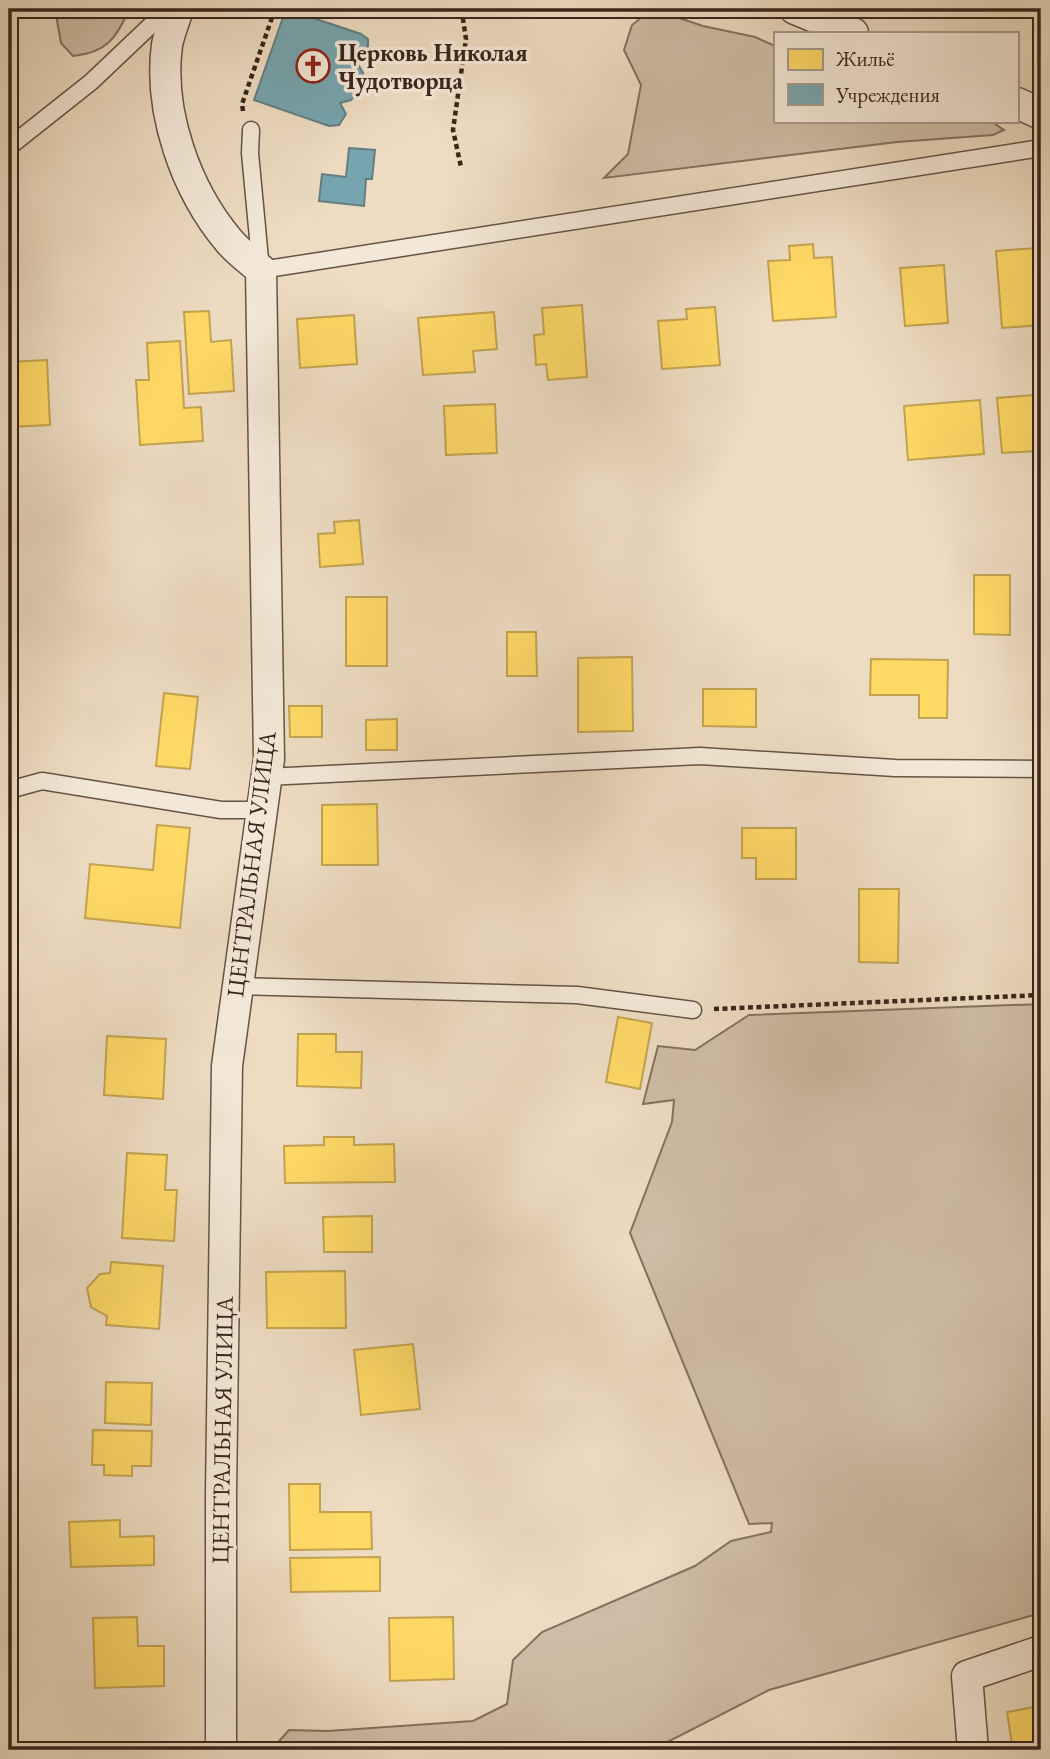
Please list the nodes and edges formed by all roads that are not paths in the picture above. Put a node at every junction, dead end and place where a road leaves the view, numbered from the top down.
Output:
1 (168, 9) edge
2 (178, 9) edge
3 (795, 9) edge
4 (851, 32) edge
5 (1018, 103) edge
6 (1041, 114) edge
7 (251, 130) road end
8 (9, 147) edge
9 (1041, 148) edge
10 (261, 270) junction
11 (1041, 769) edge
12 (266, 777) junction
13 (9, 790) edge
14 (262, 810) junction
15 (238, 986) junction
16 (693, 1010) road end
17 (1041, 1651) edge
18 (221, 1750) edge
19 (973, 1750) edge

1 - 8 lane
2 - 10 street
3 - 4 street
5 - 6 street
7 - 10 lane
9 - 10 lane
10 - 12 street, ЦЕНТРАЛЬНАЯ УЛИЦА
11 - 12 lane
12 - 14 street, ЦЕНТРАЛЬНАЯ УЛИЦА
13 - 14 lane
14 - 15 street, ЦЕНТРАЛЬНАЯ УЛИЦА
15 - 16 lane
15 - 18 street, ЦЕНТРАЛЬНАЯ УЛИЦА
17 - 19 street

